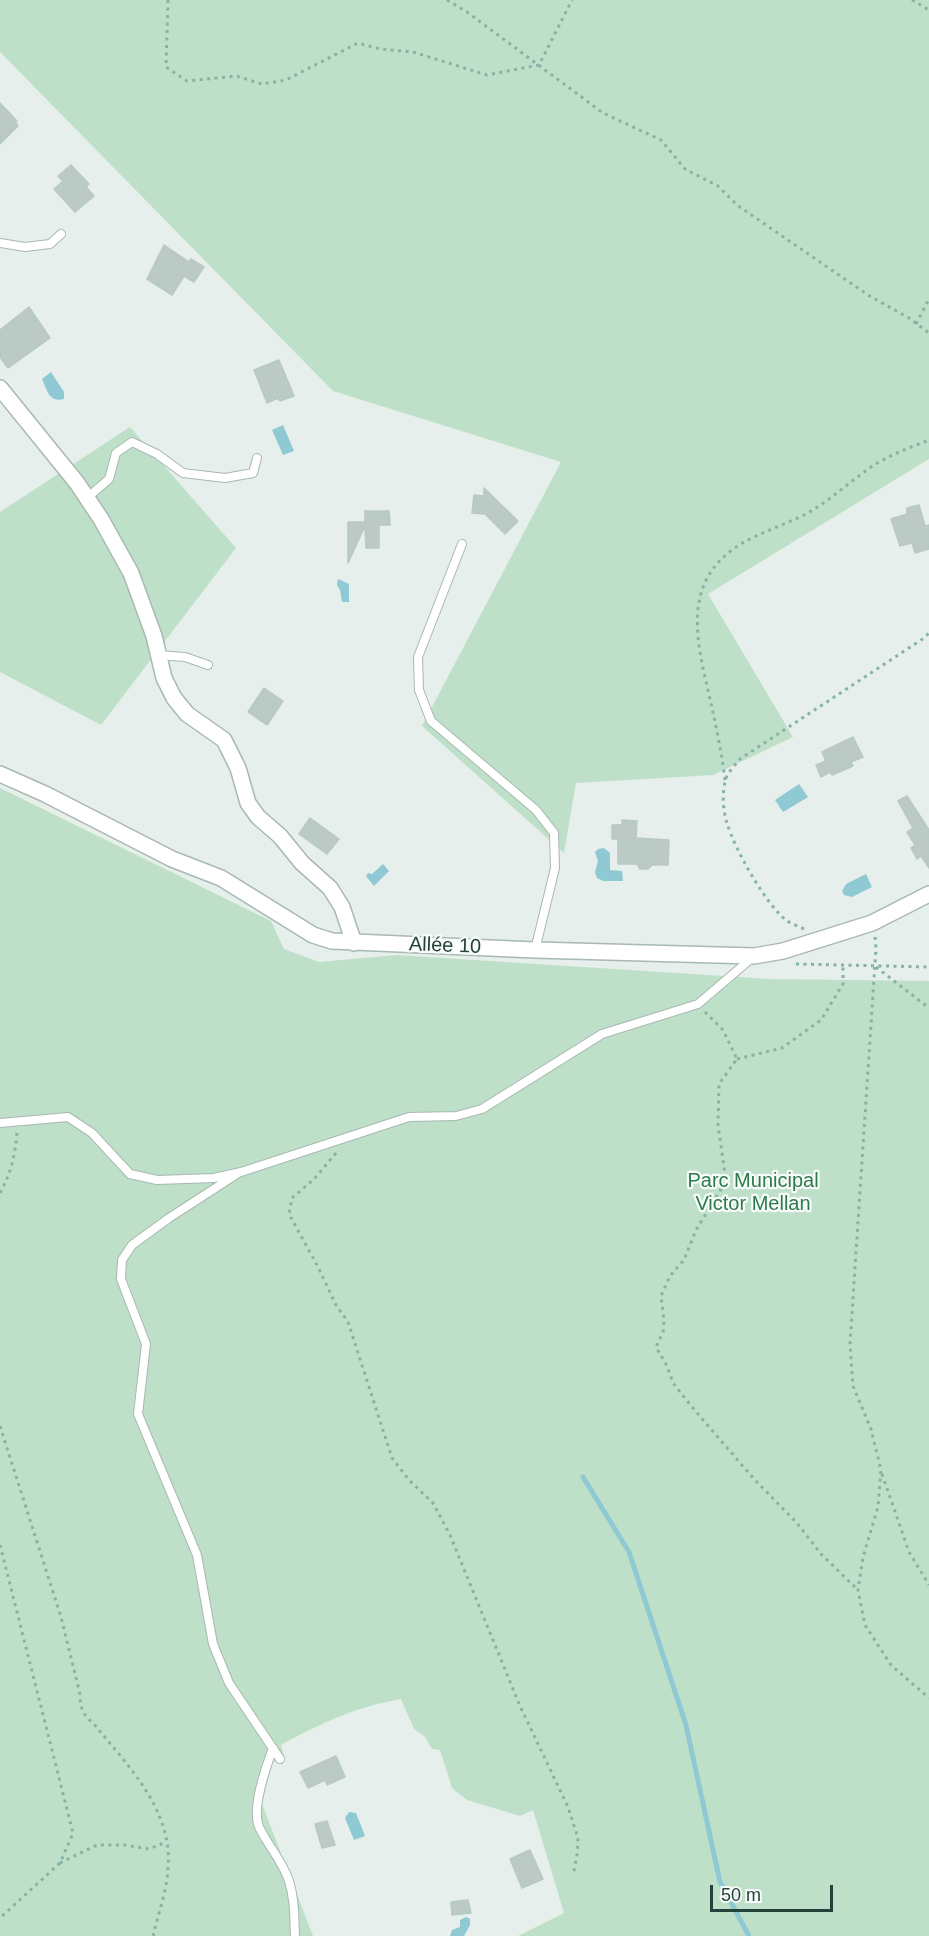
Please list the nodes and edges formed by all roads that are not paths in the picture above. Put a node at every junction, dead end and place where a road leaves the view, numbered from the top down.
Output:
1 (61, 234) dead end
2 (0, 243) edge
3 (0, 388) edge
4 (258, 458) dead end
5 (87, 498) junction
6 (462, 544) dead end
7 (158, 656) junction
8 (208, 665) dead end
9 (0, 774) edge
10 (929, 894) edge
11 (354, 943) junction
12 (535, 950) junction
13 (754, 956) junction
14 (0, 1123) edge
15 (241, 1172) junction
16 (273, 1748) junction
17 (280, 1760) dead end
18 (295, 1936) edge

1 - 2 lane
3 - 5 street
4 - 5 lane
5 - 7 street
6 - 12 lane
7 - 8 lane
7 - 11 street
9 - 11 street, Allée 10
10 - 13 street, Allée 10
11 - 12 street, Allée 10
12 - 13 street, Allée 10
13 - 15 lane
14 - 15 lane
15 - 16 lane
16 - 17 lane
16 - 18 lane

